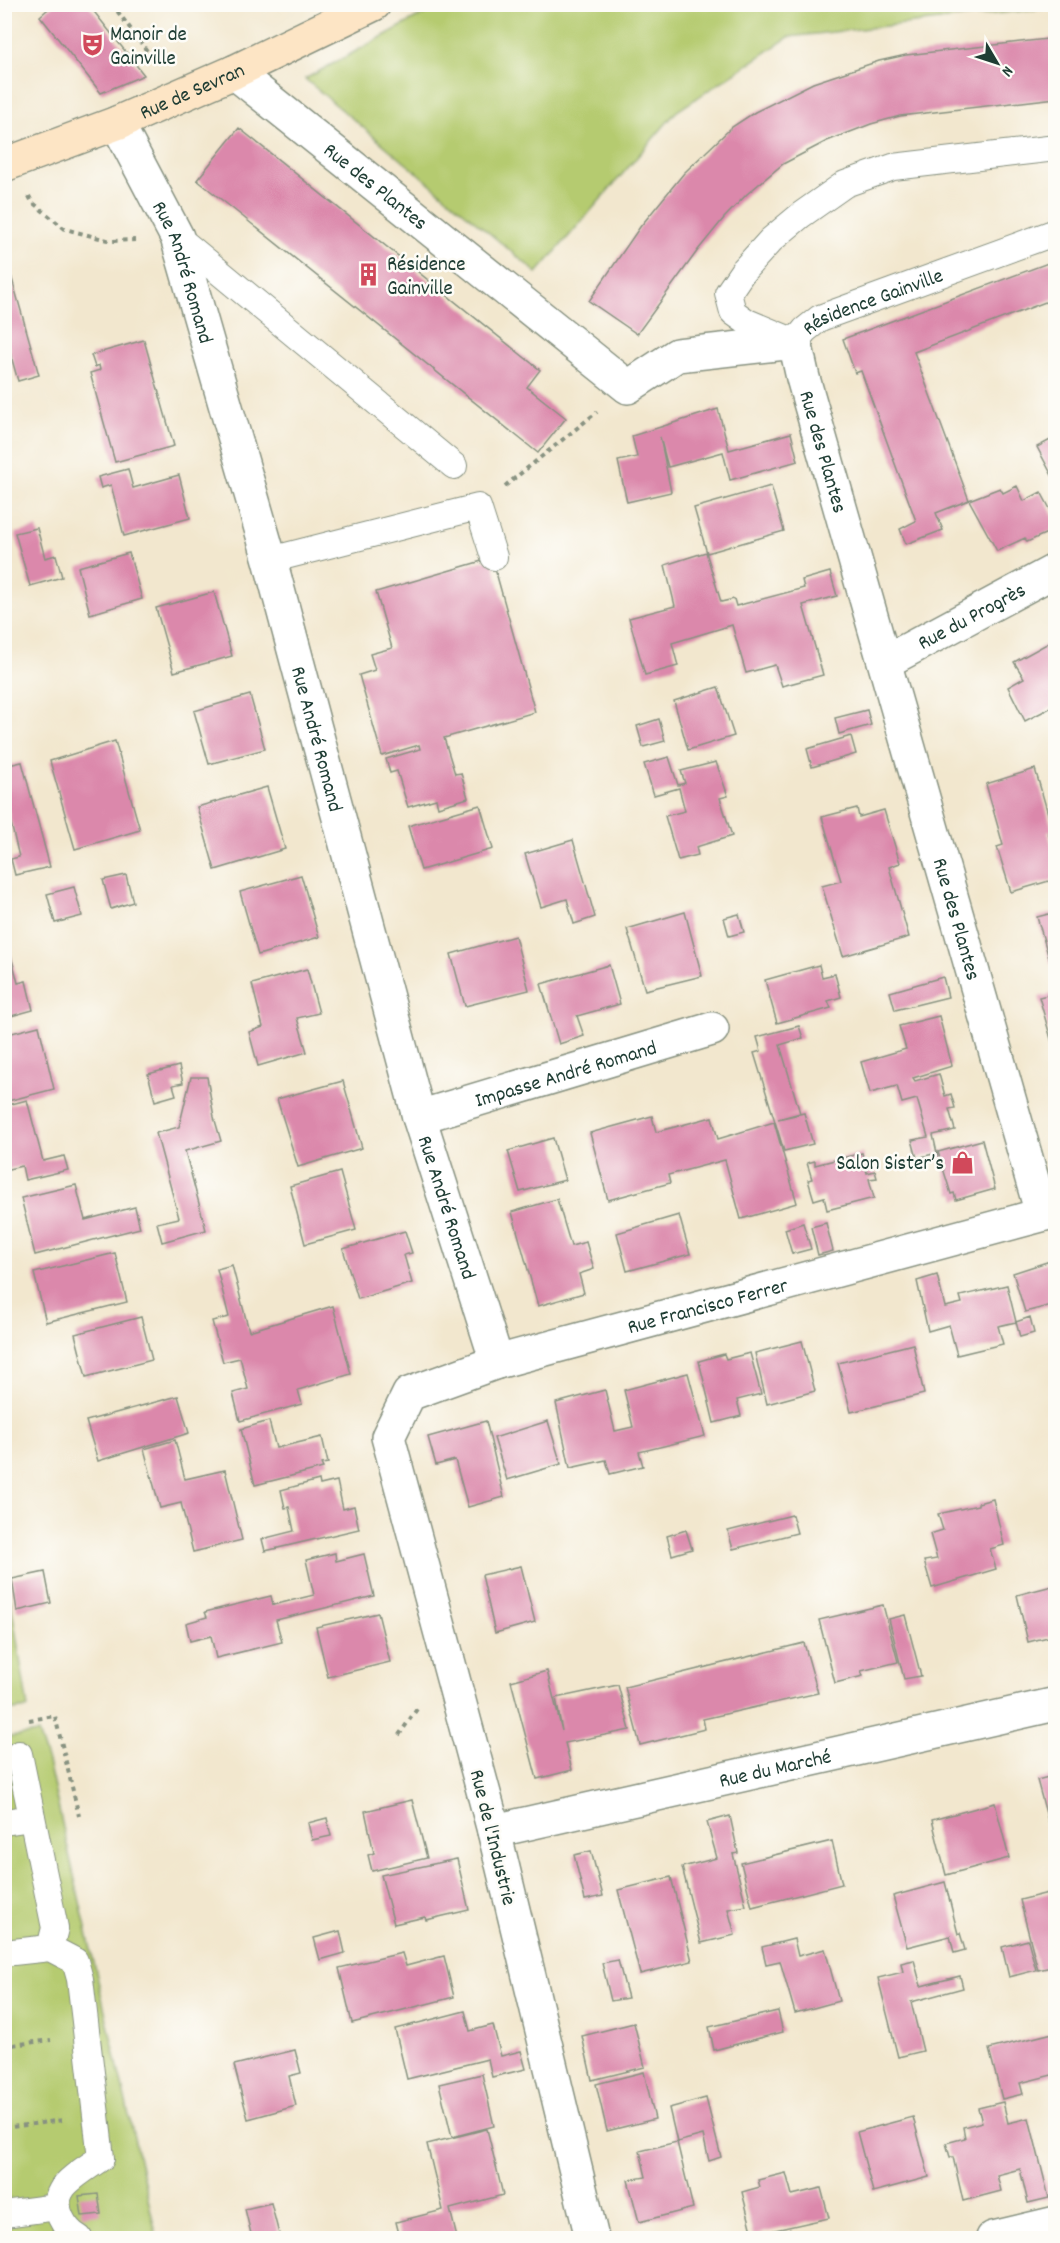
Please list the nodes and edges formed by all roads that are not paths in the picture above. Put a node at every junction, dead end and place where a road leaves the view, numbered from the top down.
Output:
1 (374, 4) edge
2 (234, 72) junction
3 (117, 123) junction
4 (1056, 148) edge
5 (9, 163) edge
6 (1056, 232) edge
7 (177, 237) junction
8 (795, 342) junction
9 (454, 466) dead end
10 (494, 557) dead end
11 (270, 560) junction
12 (1056, 570) edge
13 (885, 662) junction
14 (712, 1029) dead end
15 (419, 1117) junction
16 (1049, 1213) edge
17 (497, 1362) junction
18 (388, 1437) joint
19 (1056, 1704) edge
20 (19, 1754) dead end
21 (32, 1818) junction
22 (4, 1822) edge
23 (494, 1831) junction
24 (50, 1948) junction
25 (4, 1953) edge
26 (57, 2207) junction
27 (4, 2214) edge
28 (1056, 2223) edge
29 (79, 2238) edge
30 (592, 2238) edge
31 (993, 2238) edge

1 - 2 main road, Rue de Sevran
2 - 3 main road, Rue de Sevran
2 - 8 street, Rue des Plantes
3 - 5 main road, Rue de Sevran
3 - 7 street, Rue André Romand
4 - 8 lane, Résidence Gainville
6 - 8 lane, Résidence Gainville
7 - 9 lane
7 - 11 street, Rue André Romand
8 - 13 street, Rue des Plantes
10 - 11 lane
11 - 15 street, Rue André Romand
12 - 13 street, Rue du Progrès
13 - 16 street, Rue des Plantes
14 - 15 street, Impasse André Romand
15 - 17 street, Rue André Romand
16 - 17 street, Rue Francisco Ferrer
17 - 18 street, Rue Francisco Ferrer
18 - 23 street, Rue de l'Industrie
19 - 23 street, Rue du Marché
20 - 21 lane
21 - 22 lane
21 - 24 lane
23 - 30 street, Rue de l'Industrie
24 - 25 lane
24 - 26 lane
26 - 27 lane
26 - 29 lane
28 - 31 street

